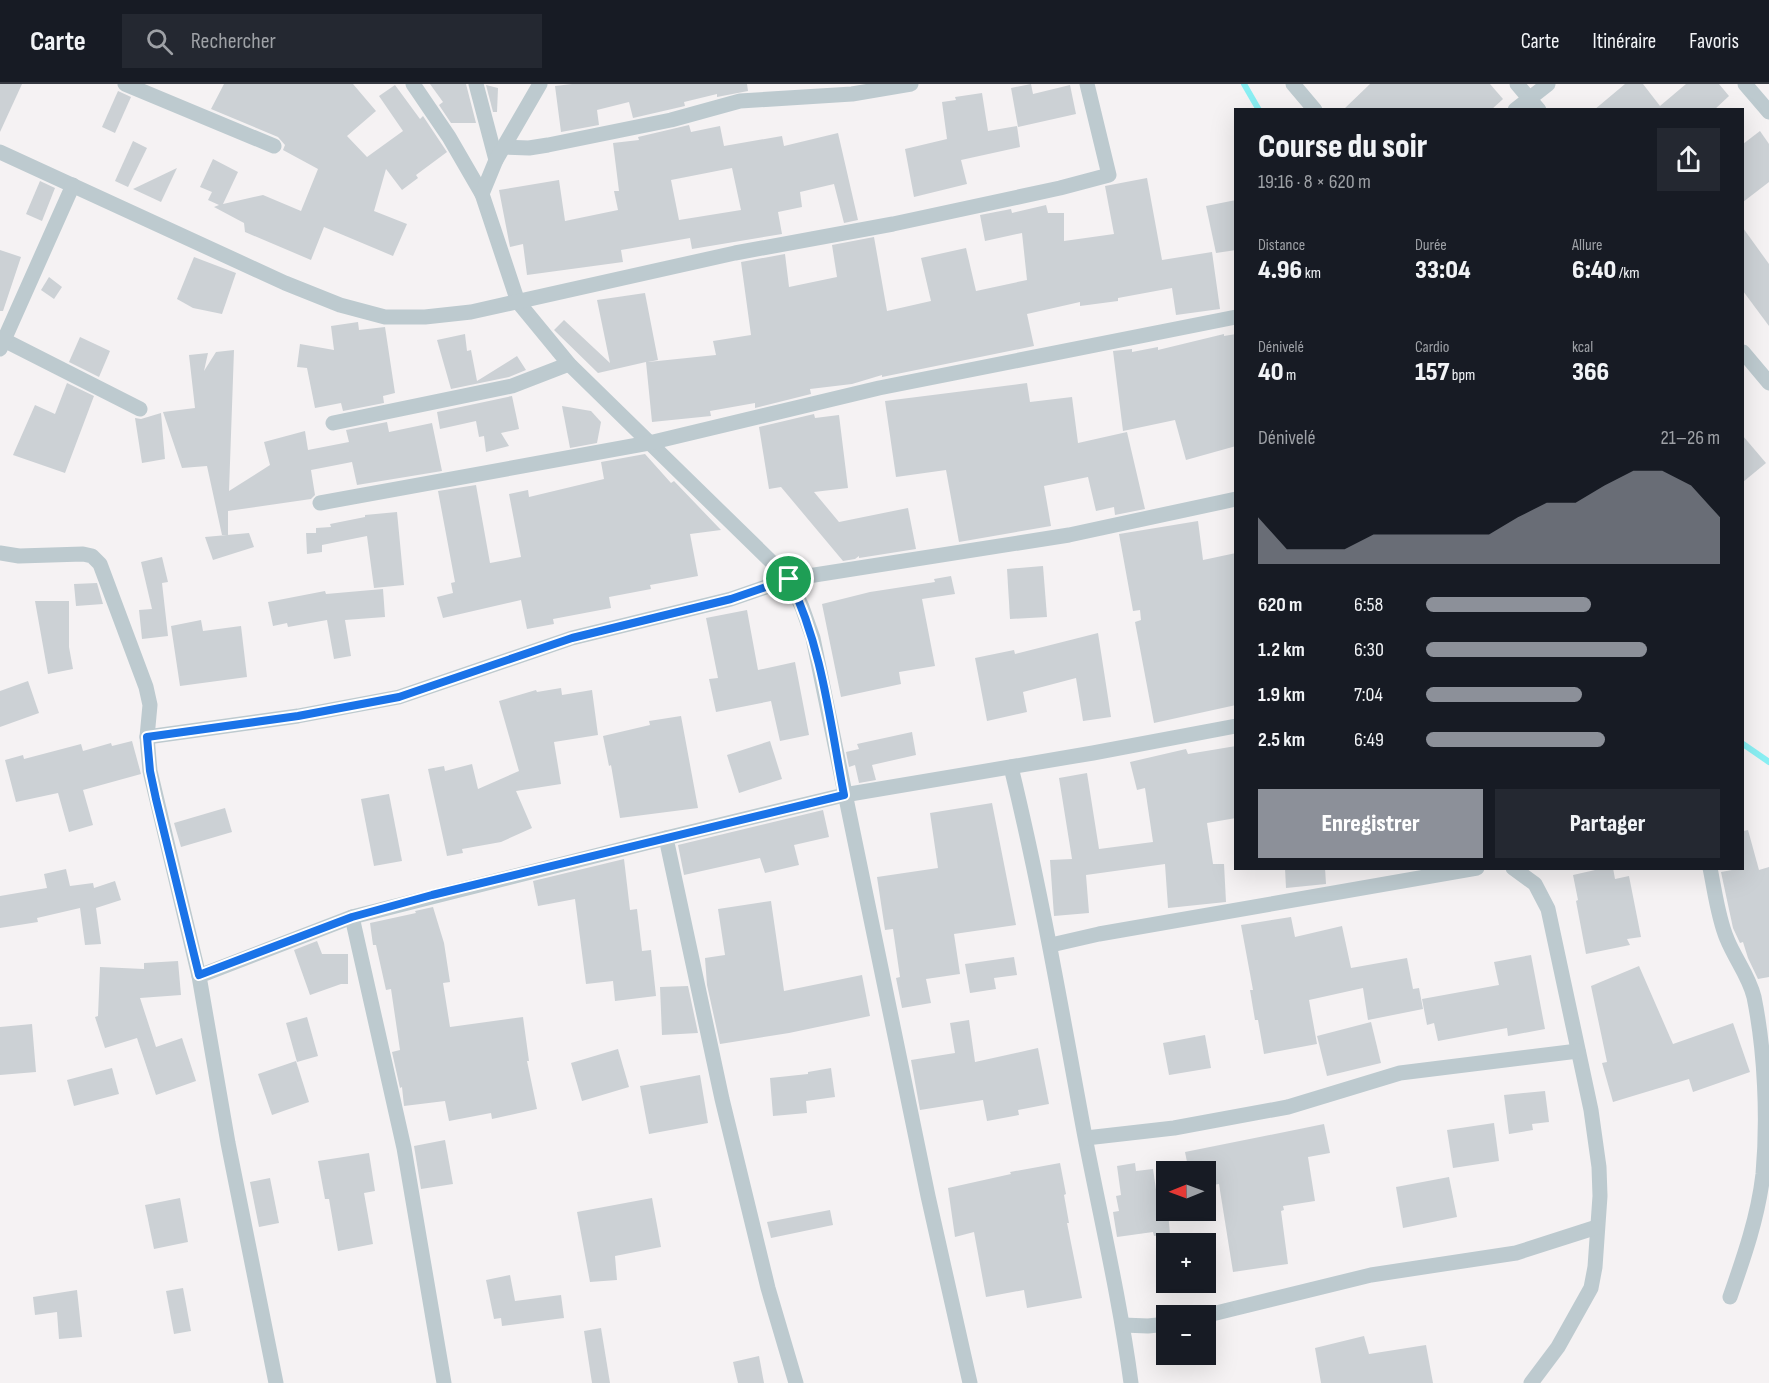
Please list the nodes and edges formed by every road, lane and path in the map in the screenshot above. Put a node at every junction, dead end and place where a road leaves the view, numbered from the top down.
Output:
1 (125, 84) edge
2 (413, 84) edge
3 (476, 84) edge
4 (540, 84) edge
5 (910, 84) edge
6 (1087, 84) edge
7 (1293, 84) edge
8 (1517, 84) edge
9 (1548, 84) edge
10 (1746, 84) edge
11 (1529, 97) junction
12 (1312, 108) edge
13 (1517, 108) edge
14 (1537, 108) edge
15 (1769, 112) edge
16 (273, 146) dead end
17 (0, 152) edge
18 (500, 153) junction
19 (73, 185) junction
20 (482, 194) junction
21 (518, 302) junction
22 (1234, 317) edge
23 (1, 343) edge
24 (1744, 353) edge
25 (569, 363) junction
26 (1769, 383) edge
27 (140, 409) dead end
28 (333, 423) dead end
29 (649, 443) junction
30 (1234, 499) edge
31 (320, 503) dead end
32 (0, 553) edge
33 (789, 579) junction
34 (1234, 726) edge
35 (147, 737) junction
36 (1011, 767) junction
37 (844, 795) junction
38 (666, 838) junction
39 (1466, 870) edge
40 (1516, 870) edge
41 (1710, 870) edge
42 (352, 917) junction
43 (1051, 945) junction
44 (199, 975) junction
45 (1578, 1052) junction
46 (1086, 1138) junction
47 (1597, 1227) junction
48 (1730, 1297) dead end
49 (1216, 1313) edge
50 (1124, 1325) junction
51 (1156, 1325) edge
52 (276, 1383) edge
53 (444, 1383) edge
54 (796, 1383) edge
55 (970, 1383) edge
56 (1131, 1383) edge
57 (1531, 1383) edge

1 - 16 street
2 - 20 street
3 - 18 street
4 - 18 street
5 - 18 street
6 - 21 street
7 - 12 street
8 - 11 street
9 - 11 street
10 - 15 street
11 - 13 street
11 - 14 street
17 - 19 street
18 - 20 street
19 - 21 street
19 - 23 street
20 - 21 street
21 - 25 street
22 - 29 street
23 - 27 street
24 - 26 street
25 - 28 street
25 - 29 street
29 - 31 street
29 - 33 street
30 - 33 street
32 - 35 street
33 - 35 street
33 - 37 street
34 - 36 street
35 - 44 street
36 - 37 street
36 - 43 street
37 - 38 street
37 - 55 street
38 - 42 street
38 - 54 street
39 - 43 street
40 - 45 street
41 - 48 street
42 - 44 street
42 - 53 street
43 - 46 street
44 - 52 street
45 - 46 street
45 - 47 street
46 - 50 street
47 - 49 street
47 - 57 street
50 - 51 street
50 - 56 street

